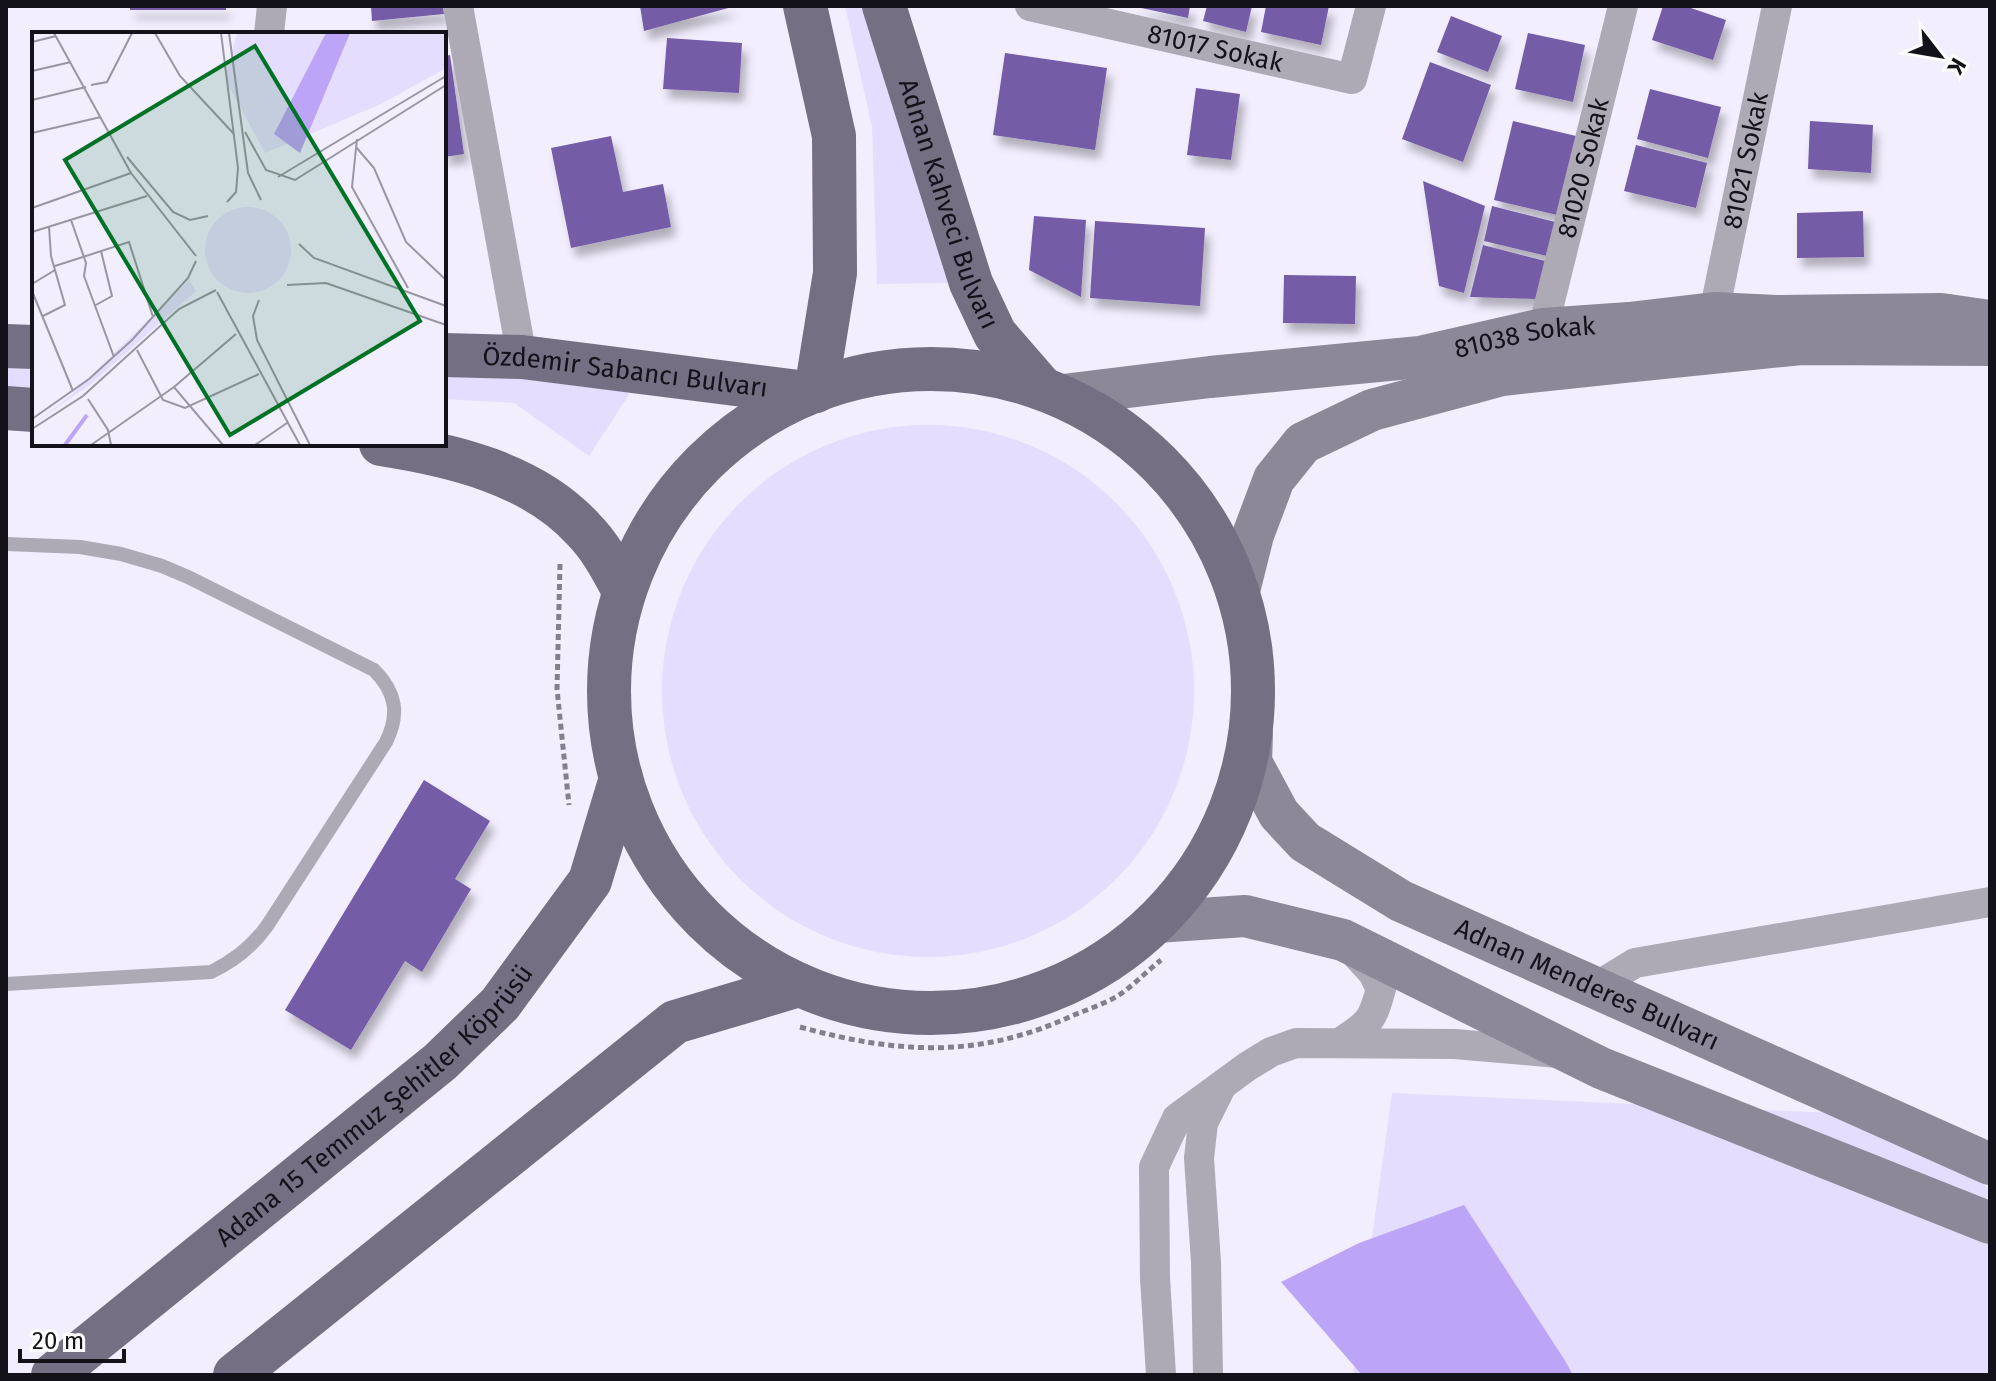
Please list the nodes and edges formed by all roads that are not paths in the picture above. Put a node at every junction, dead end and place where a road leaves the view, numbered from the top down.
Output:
1 (272, 6) edge
2 (458, 6) edge
3 (805, 6) edge
4 (884, 6) edge
5 (1030, 6) edge
6 (1371, 6) edge
7 (1623, 6) edge
8 (1777, 6) edge
9 (269, 32) edge
10 (1714, 313) junction
11 (1990, 321) edge
12 (1543, 329) junction
13 (1990, 345) edge
14 (6, 346) edge
15 (32, 347) edge
16 (446, 355) edge
17 (522, 357) junction
18 (1052, 391) junction
19 (811, 392) junction
20 (6, 408) edge
21 (32, 410) edge
22 (392, 446) edge
23 (6, 544) edge
24 (624, 591) junction
25 (1238, 595) junction
26 (1252, 734) junction
27 (621, 778) junction
28 (1990, 902) edge
29 (1162, 938) junction
30 (1343, 940) junction
31 (6, 984) edge
32 (1594, 988) junction
33 (792, 1004) junction
34 (1341, 1042) junction
35 (1571, 1054) junction
36 (1222, 1084) junction
37 (1990, 1164) edge
38 (1990, 1223) edge
39 (53, 1375) edge
40 (235, 1375) edge
41 (1161, 1375) edge
42 (1208, 1375) edge

1 - 9 street
2 - 17 street
3 - 19 main road
4 - 18 main road, Adnan Kahveci Bulvarı
5 - 6 street, 81017 Sokak
7 - 12 street, 81020 Sokak
8 - 10 street, 81021 Sokak
10 - 11 main road, 81038 Sokak
10 - 12 main road, 81038 Sokak
12 - 18 main road, 81038 Sokak
13 - 25 main road, 81038 Sokak
14 - 15 main road
16 - 17 main road, Özdemir Sabancı Bulvarı
17 - 19 main road, Özdemir Sabancı Bulvarı
18 - 19 main road
18 - 25 main road
19 - 24 main road
20 - 21 main road
22 - 24 main road
23 - 31 lane
24 - 27 main road
25 - 26 main road
26 - 29 main road
26 - 32 main road, Adnan Menderes Bulvarı
27 - 33 main road
27 - 39 main road, Adana 15 Temmuz Şehitler Köprüsü
28 - 32 street
29 - 30 main road
29 - 33 main road
30 - 34 street
30 - 35 main road
32 - 37 main road, Adnan Menderes Bulvarı
33 - 40 main road
34 - 35 street
34 - 36 street
35 - 38 main road
36 - 41 street
36 - 42 street

